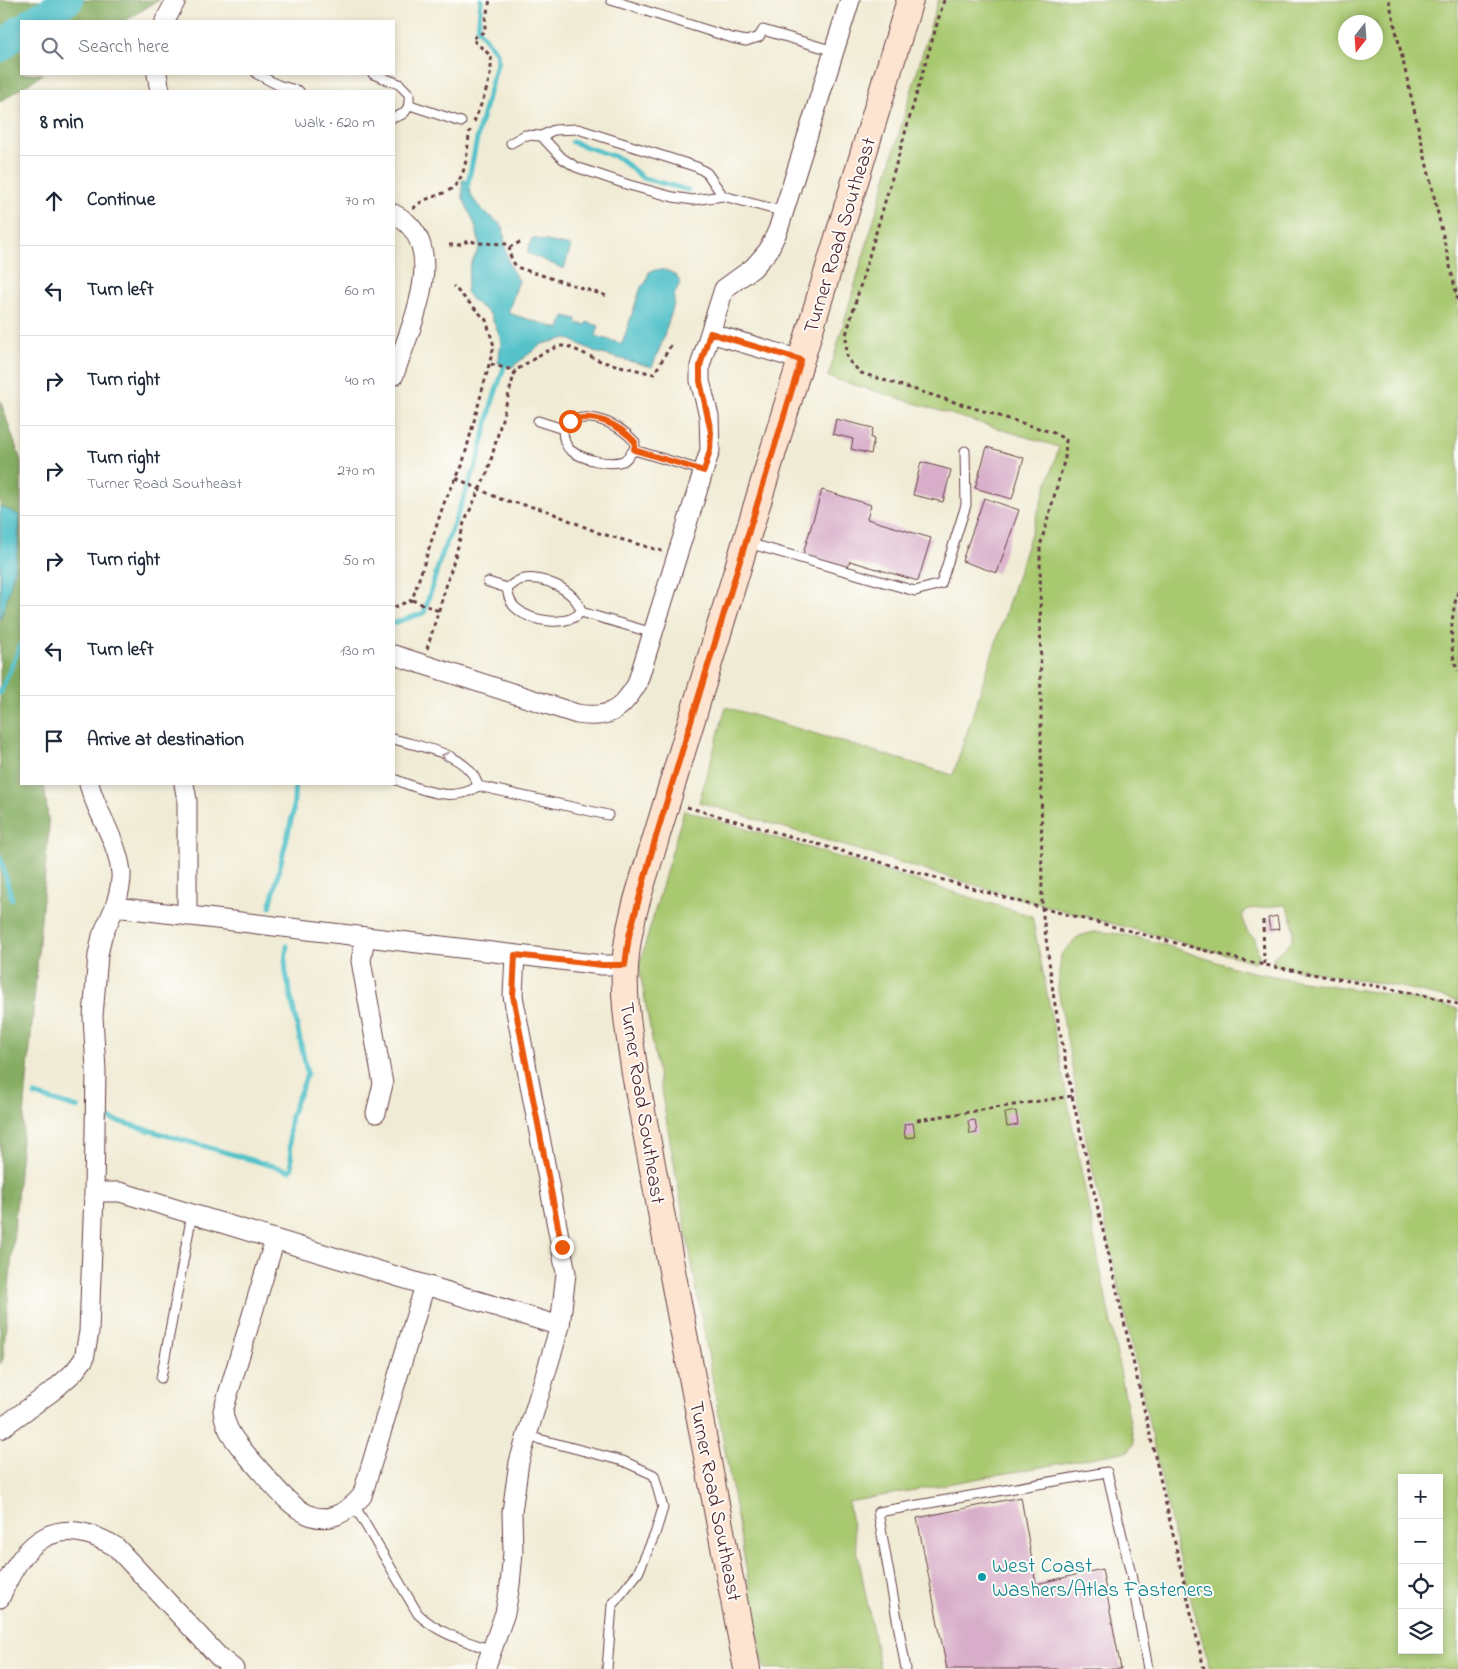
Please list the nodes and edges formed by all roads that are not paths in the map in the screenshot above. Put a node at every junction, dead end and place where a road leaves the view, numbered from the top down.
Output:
1 (176, 0) edge
2 (611, 0) edge
3 (850, 0) edge
4 (910, 0) edge
5 (166, 20) edge
6 (834, 52) junction
7 (157, 75) edge
8 (259, 75) edge
9 (376, 75) edge
10 (160, 90) edge
11 (296, 90) edge
12 (410, 105) junction
13 (395, 117) edge
14 (462, 122) dead end
15 (542, 136) junction
16 (511, 143) dead end
17 (724, 196) junction
18 (785, 212) junction
19 (395, 215) edge
20 (710, 333) junction
21 (801, 360) junction
22 (395, 372) edge
23 (538, 421) dead end
24 (563, 429) junction
25 (634, 450) junction
26 (964, 451) dead end
27 (704, 471) junction
28 (746, 542) junction
29 (488, 582) dead end
30 (507, 588) junction
31 (581, 612) junction
32 (653, 634) junction
33 (395, 655) edge
34 (395, 739) edge
35 (395, 779) edge
36 (89, 785) edge
37 (184, 785) edge
38 (478, 786) junction
39 (608, 815) dead end
40 (114, 907) junction
41 (187, 916) junction
42 (365, 937) junction
43 (515, 955) junction
44 (625, 965) junction
45 (376, 1112) dead end
46 (94, 1192) junction
47 (192, 1214) junction
48 (275, 1239) junction
49 (425, 1285) junction
50 (560, 1326) junction
51 (161, 1378) dead end
52 (0, 1429) edge
53 (527, 1436) junction
54 (354, 1505) junction
55 (0, 1598) edge
56 (493, 1650) junction
57 (234, 1669) edge
58 (485, 1669) edge
59 (607, 1669) edge
60 (747, 1669) edge
61 (906, 1669) edge
62 (1148, 1669) edge

1 - 5 street
2 - 6 lane
3 - 6 street
4 - 21 main road, Turner Road Southeast
6 - 18 street
7 - 10 street
8 - 11 lane
9 - 12 lane
12 - 13 lane
12 - 14 lane
15 - 16 lane
15 - 17 lane
15 - 17 lane
17 - 18 lane
18 - 20 street
19 - 22 street
20 - 21 street
20 - 27 street
21 - 28 main road, Turner Road Southeast
23 - 24 lane
24 - 25 lane
24 - 25 lane
25 - 27 lane
26 - 28 lane
27 - 32 street
28 - 44 main road, Turner Road Southeast
29 - 30 lane
30 - 31 lane
30 - 31 lane
31 - 32 lane
32 - 33 street
38 -> 34 lane
35 - 38 lane
36 - 40 street
37 - 41 street
38 - 39 lane
40 - 41 street
40 - 46 street
41 - 42 street
42 - 43 street
42 - 45 street
43 - 44 street
43 - 50 street
44 - 60 main road, Turner Road Southeast
46 - 47 street
46 - 52 street
47 - 48 street
47 - 51 lane
48 - 49 street
48 - 54 street
49 - 50 street
49 - 54 street
50 - 53 street
53 - 56 street
53 - 59 lane
54 - 56 lane
55 - 57 street
56 - 58 street
61 - 62 lane

